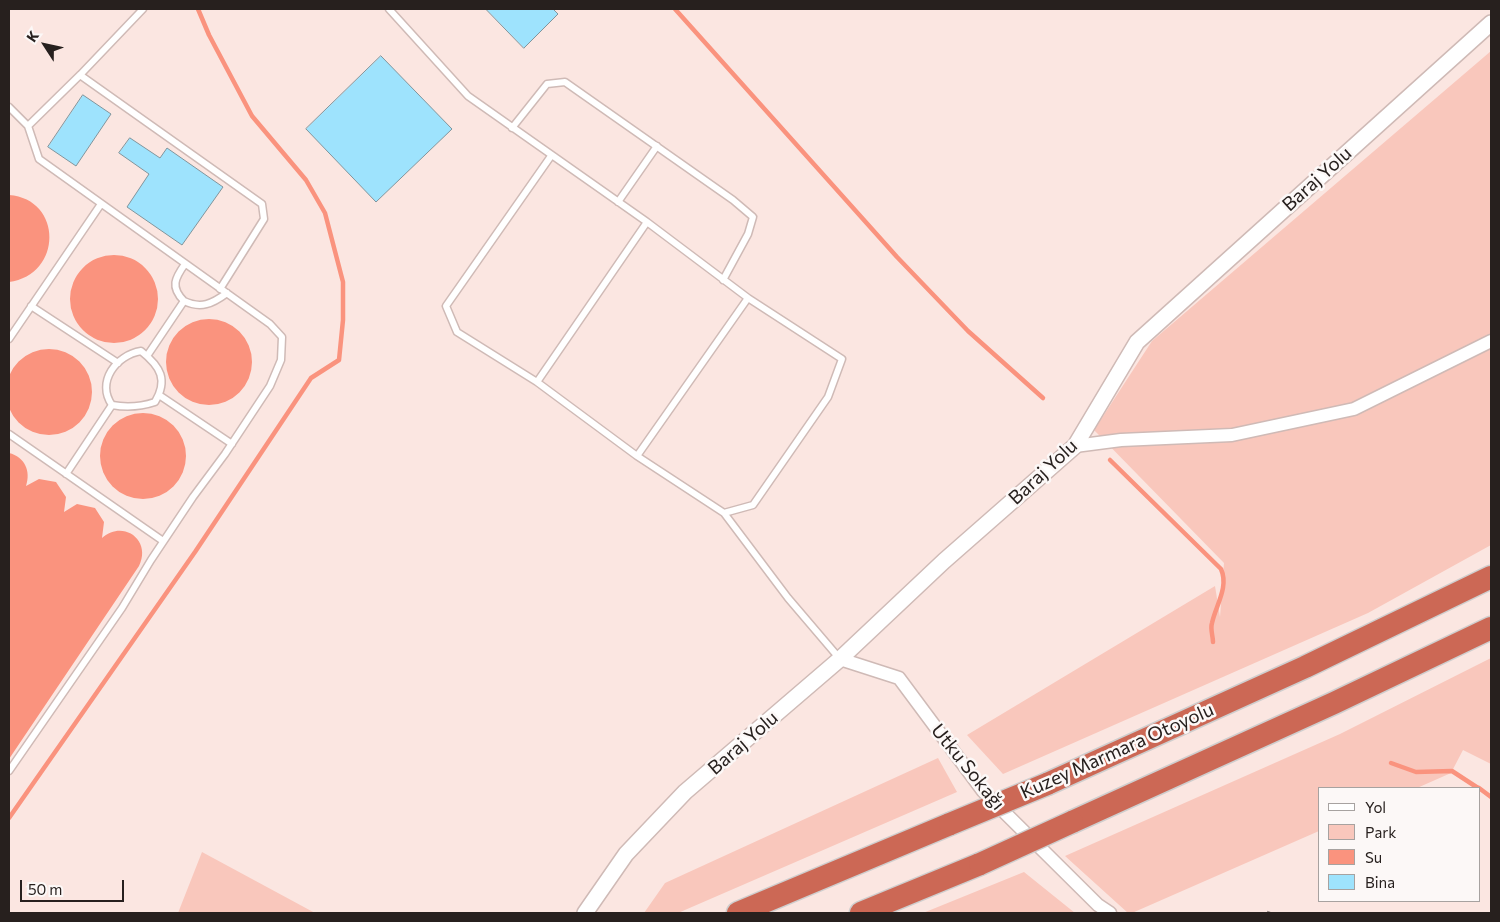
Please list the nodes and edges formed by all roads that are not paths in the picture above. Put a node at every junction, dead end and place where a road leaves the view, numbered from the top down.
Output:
1 (143, 9) edge
2 (389, 9) edge
3 (1491, 23) edge
4 (80, 75) junction
5 (9, 107) edge
6 (28, 126) junction
7 (512, 128) junction
8 (657, 146) junction
9 (551, 156) junction
10 (618, 202) junction
11 (101, 204) junction
12 (647, 222) junction
13 (185, 264) junction
14 (723, 280) junction
15 (220, 289) junction
16 (227, 294) junction
17 (748, 298) junction
18 (184, 301) junction
19 (31, 306) junction
20 (9, 339) edge
21 (1491, 341) edge
22 (147, 356) junction
23 (118, 362) junction
24 (537, 382) junction
25 (159, 395) junction
26 (112, 405) junction
27 (9, 434) edge
28 (232, 444) junction
29 (1075, 446) junction
30 (637, 456) junction
31 (66, 474) junction
32 (724, 513) junction
33 (163, 541) junction
34 (1491, 577) edge
35 (1491, 628) edge
36 (840, 659) junction
37 (9, 771) edge
38 (1095, 909) edge
39 (585, 913) edge
40 (738, 913) edge
41 (861, 913) edge
42 (1110, 913) edge

1 - 4 lane
2 - 7 lane
3 - 29 street, Baraj Yolu
4 - 6 lane
4 - 15 lane
5 - 6 lane
6 - 11 lane
7 - 8 lane
7 - 9 lane
8 - 10 lane
8 - 14 lane
9 - 10 lane
9 - 24 lane
10 - 12 lane
11 - 13 lane
11 - 19 lane
12 - 14 lane
12 - 24 lane
13 - 15 lane
13 - 18 lane
14 - 17 lane
15 - 16 lane
16 - 18 lane
16 - 28 lane
17 - 30 lane
17 - 32 lane
18 - 22 lane
19 - 20 lane
19 - 23 lane
21 - 29 street
22 - 23 lane
22 - 25 lane
23 - 26 lane
24 - 30 lane
25 - 26 lane
25 - 28 lane
26 - 31 lane
27 - 31 lane
28 - 33 lane
29 - 36 street, Baraj Yolu
30 - 32 lane
31 - 33 lane
32 - 36 lane
33 - 37 lane
34 - 40 highway, Kuzey Marmara Otoyolu, bridge
35 - 41 highway, bridge
36 - 38 street, Utku Sokağı
36 - 39 street, Baraj Yolu
38 - 42 street, Utku Sokağı

